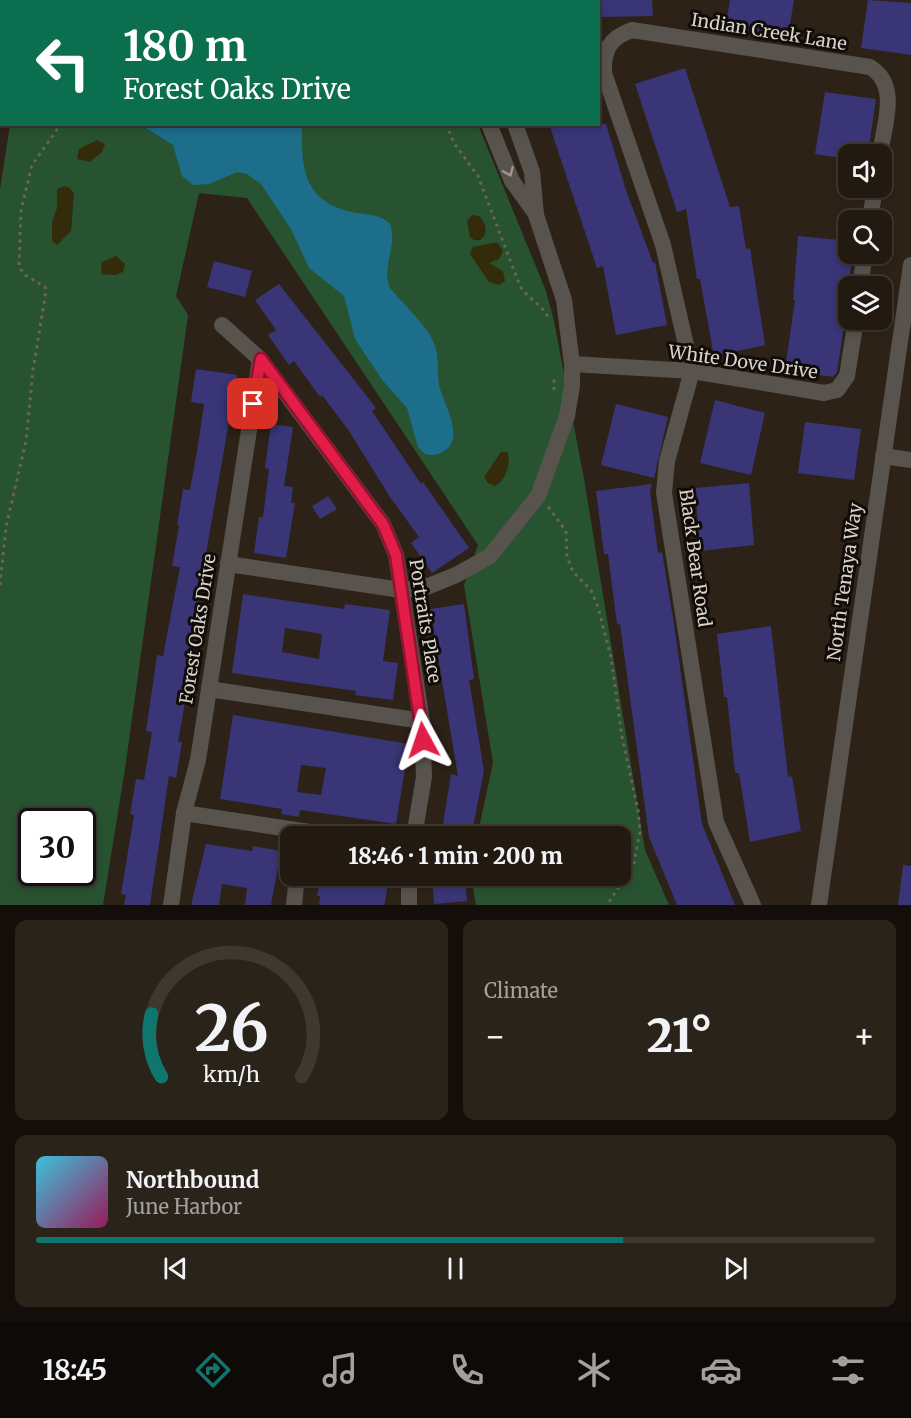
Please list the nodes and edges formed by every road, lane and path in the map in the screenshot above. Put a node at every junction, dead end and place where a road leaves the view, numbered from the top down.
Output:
1 (608, 45) joint
2 (60, 126) edge
3 (447, 126) edge
4 (490, 126) edge
5 (516, 126) edge
6 (881, 144) edge
7 (536, 215) junction
8 (911, 265) edge
9 (550, 321) dead end
10 (222, 326) dead end
11 (854, 330) edge
12 (261, 359) junction
13 (572, 364) junction
14 (555, 366) dead end
15 (692, 371) junction
16 (553, 400) dead end
17 (883, 456) junction
18 (911, 460) edge
19 (541, 491) junction
20 (228, 564) junction
21 (0, 585) edge
22 (401, 590) junction
23 (209, 689) junction
24 (422, 721) junction
25 (184, 813) junction
26 (416, 826) edge
27 (280, 830) edge
28 (296, 886) edge
29 (409, 886) edge
30 (171, 905) edge
31 (294, 905) edge
32 (409, 905) edge
33 (607, 905) edge
34 (753, 905) edge
35 (819, 905) edge

1 - 6 street, Indian Creek Lane
1 - 15 street, Black Bear Road
2 - 21 path
3 - 9 path
4 -> 7 street
5 - 7 street
7 - 13 street
8 - 17 street, North Tenaya Way
10 - 12 street, Portraits Place
11 - 15 street, White Dove Drive
12 - 20 street, Forest Oaks Drive
12 - 22 street, Portraits Place
13 - 15 street, White Dove Drive
13 - 19 street
14 - 16 path
15 - 34 street, Black Bear Road
17 - 18 street
17 - 35 street, North Tenaya Way
19 - 22 street
19 - 33 path
20 - 22 street
20 - 23 street, Forest Oaks Drive
22 - 24 street, Portraits Place
23 - 24 street
23 - 25 street, Forest Oaks Drive
24 - 26 street, Portraits Place
25 - 27 street
25 - 30 street, Forest Oaks Drive
28 - 31 street
29 - 32 street

